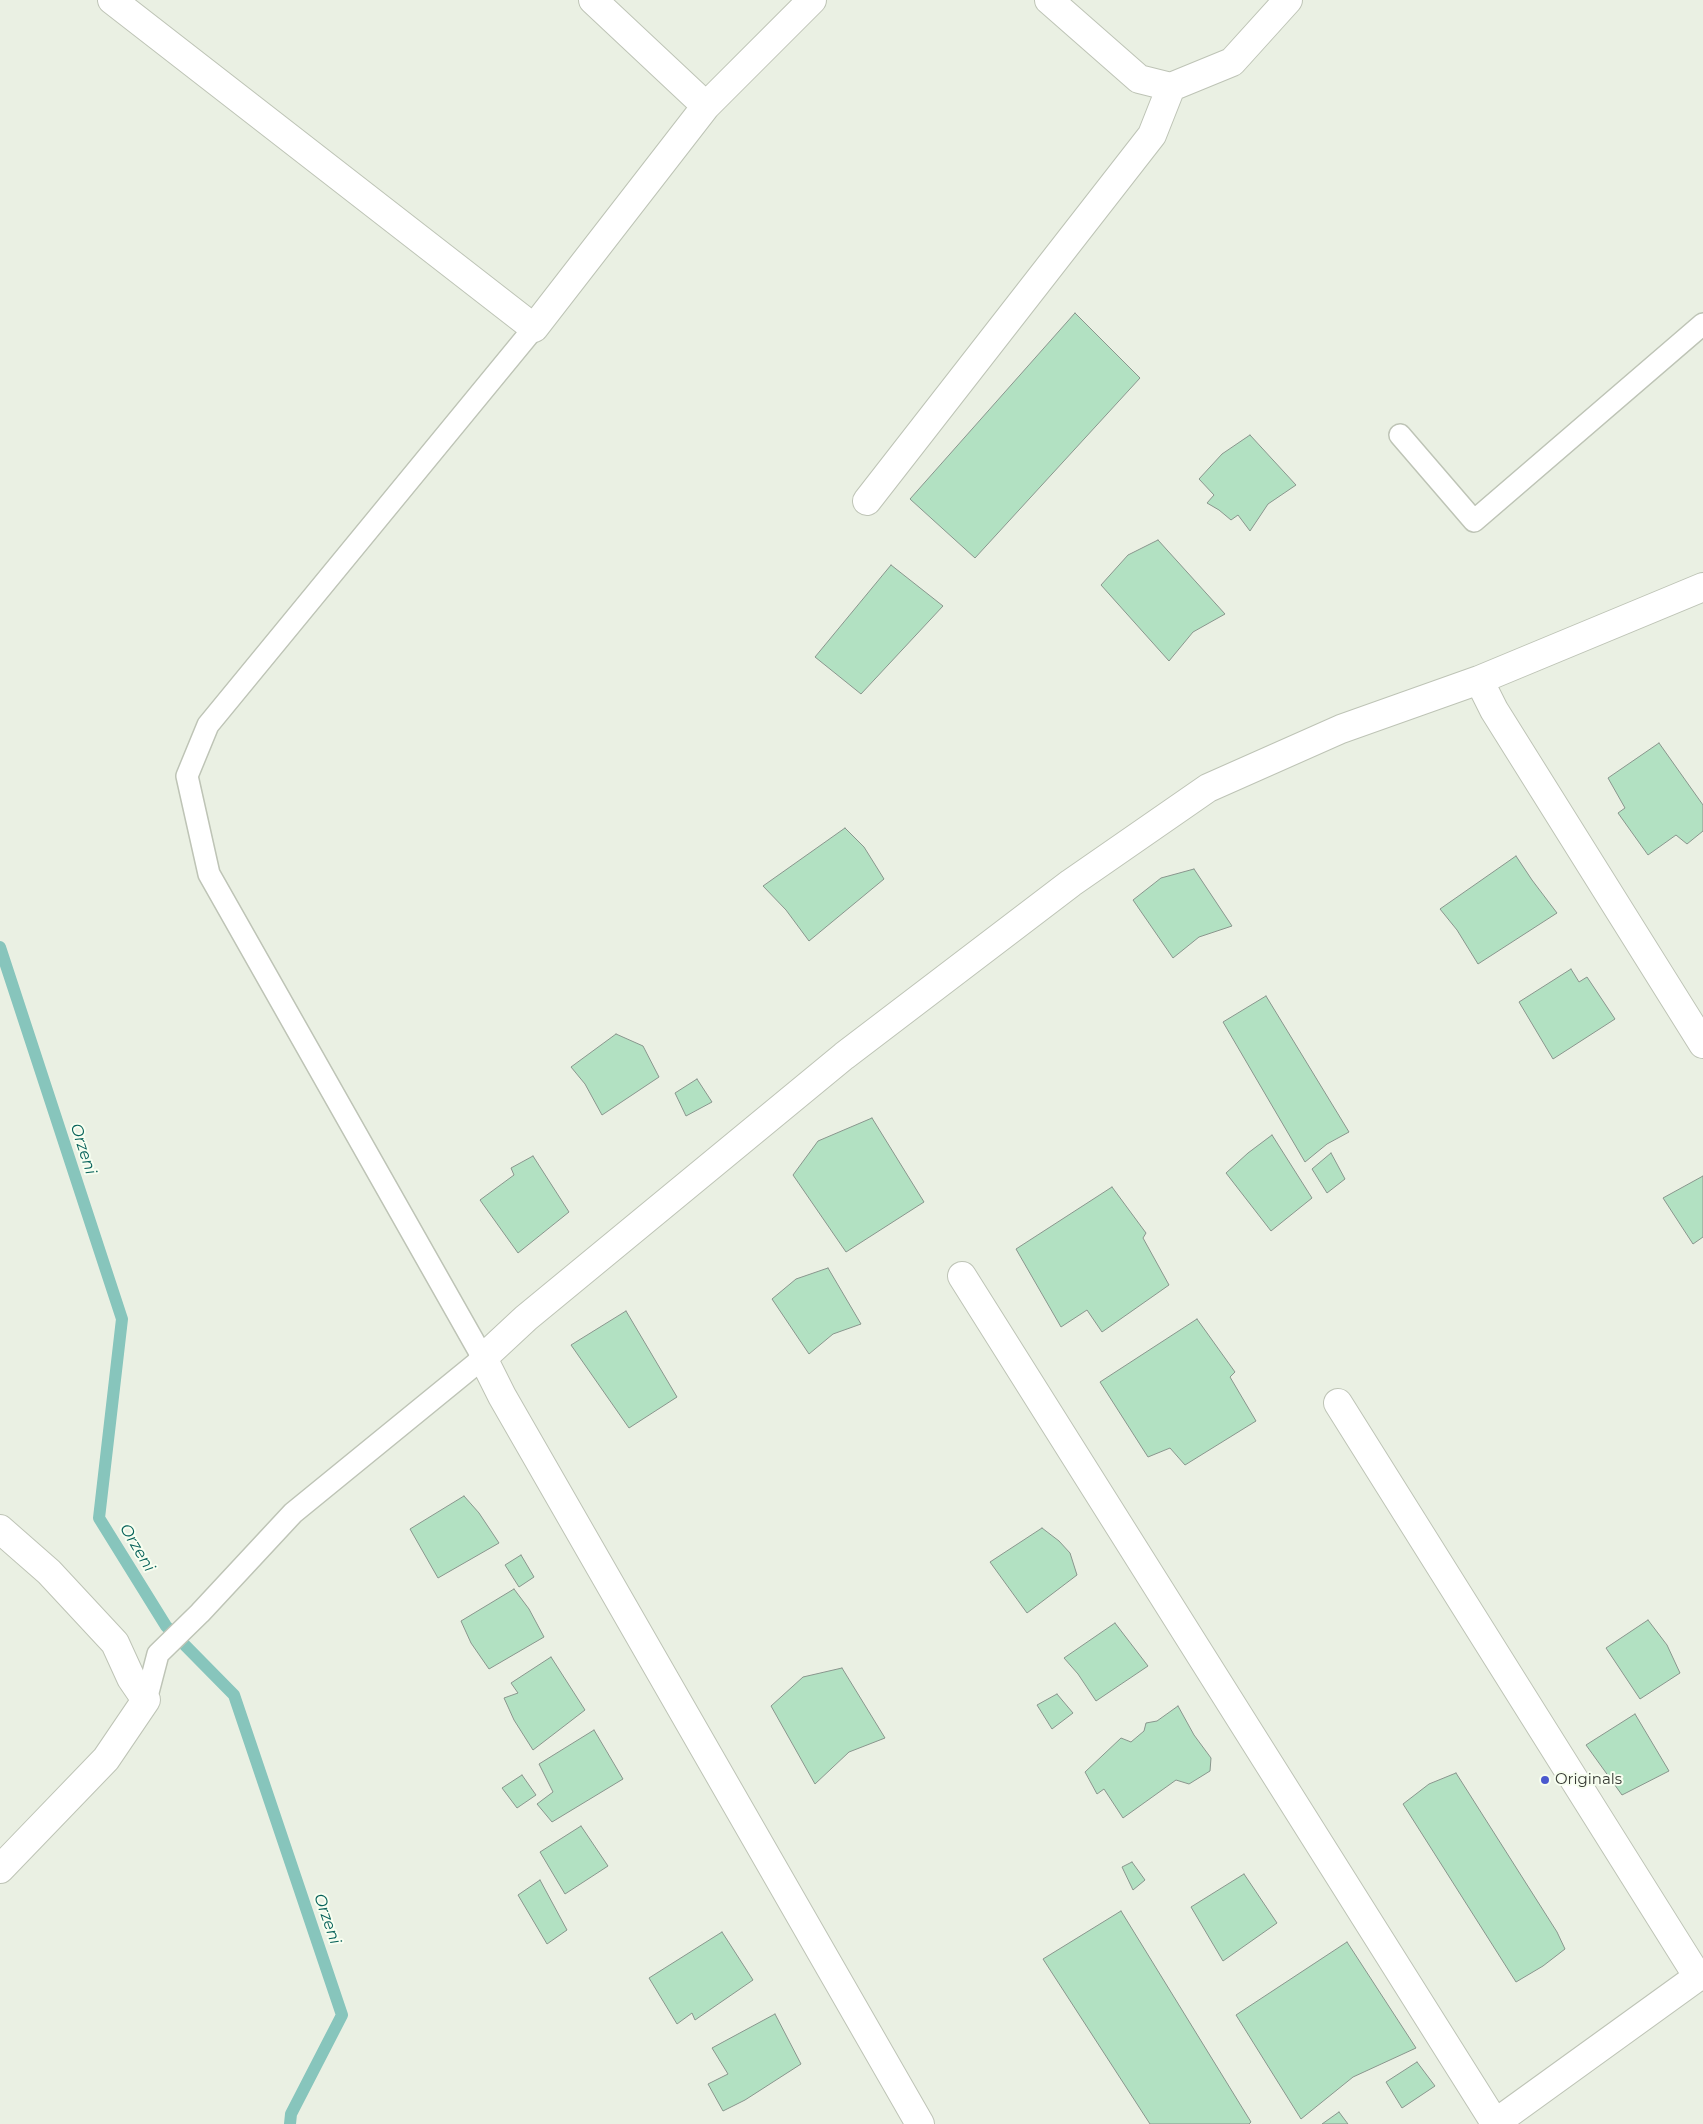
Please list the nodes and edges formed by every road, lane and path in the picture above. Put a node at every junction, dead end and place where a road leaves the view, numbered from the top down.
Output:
1 (112, 0) edge
2 (593, 0) edge
3 (812, 0) edge
4 (1049, 0) edge
5 (1288, 0) edge
6 (1170, 87) junction
7 (706, 106) junction
8 (1703, 324) edge
9 (534, 328) junction
10 (1400, 435) dead end
11 (867, 501) dead end
12 (1703, 587) edge
13 (1480, 680) junction
14 (1703, 1044) edge
15 (962, 1276) dead end
16 (483, 1358) junction
17 (1338, 1403) dead end
18 (0, 1529) edge
19 (146, 1700) junction
20 (0, 1869) edge
21 (1700, 1975) edge
22 (920, 2124) edge
23 (1495, 2124) edge

1 - 9 street
2 - 7 street
3 - 7 street
4 - 6 street
5 - 6 street
6 - 11 street
7 - 9 street
8 - 10 lane
9 - 16 lane
12 - 13 street
13 - 14 street
13 - 16 street
15 - 23 street
16 - 19 lane
16 - 22 street
17 - 21 street
18 - 19 street
19 - 20 street
21 - 23 street

